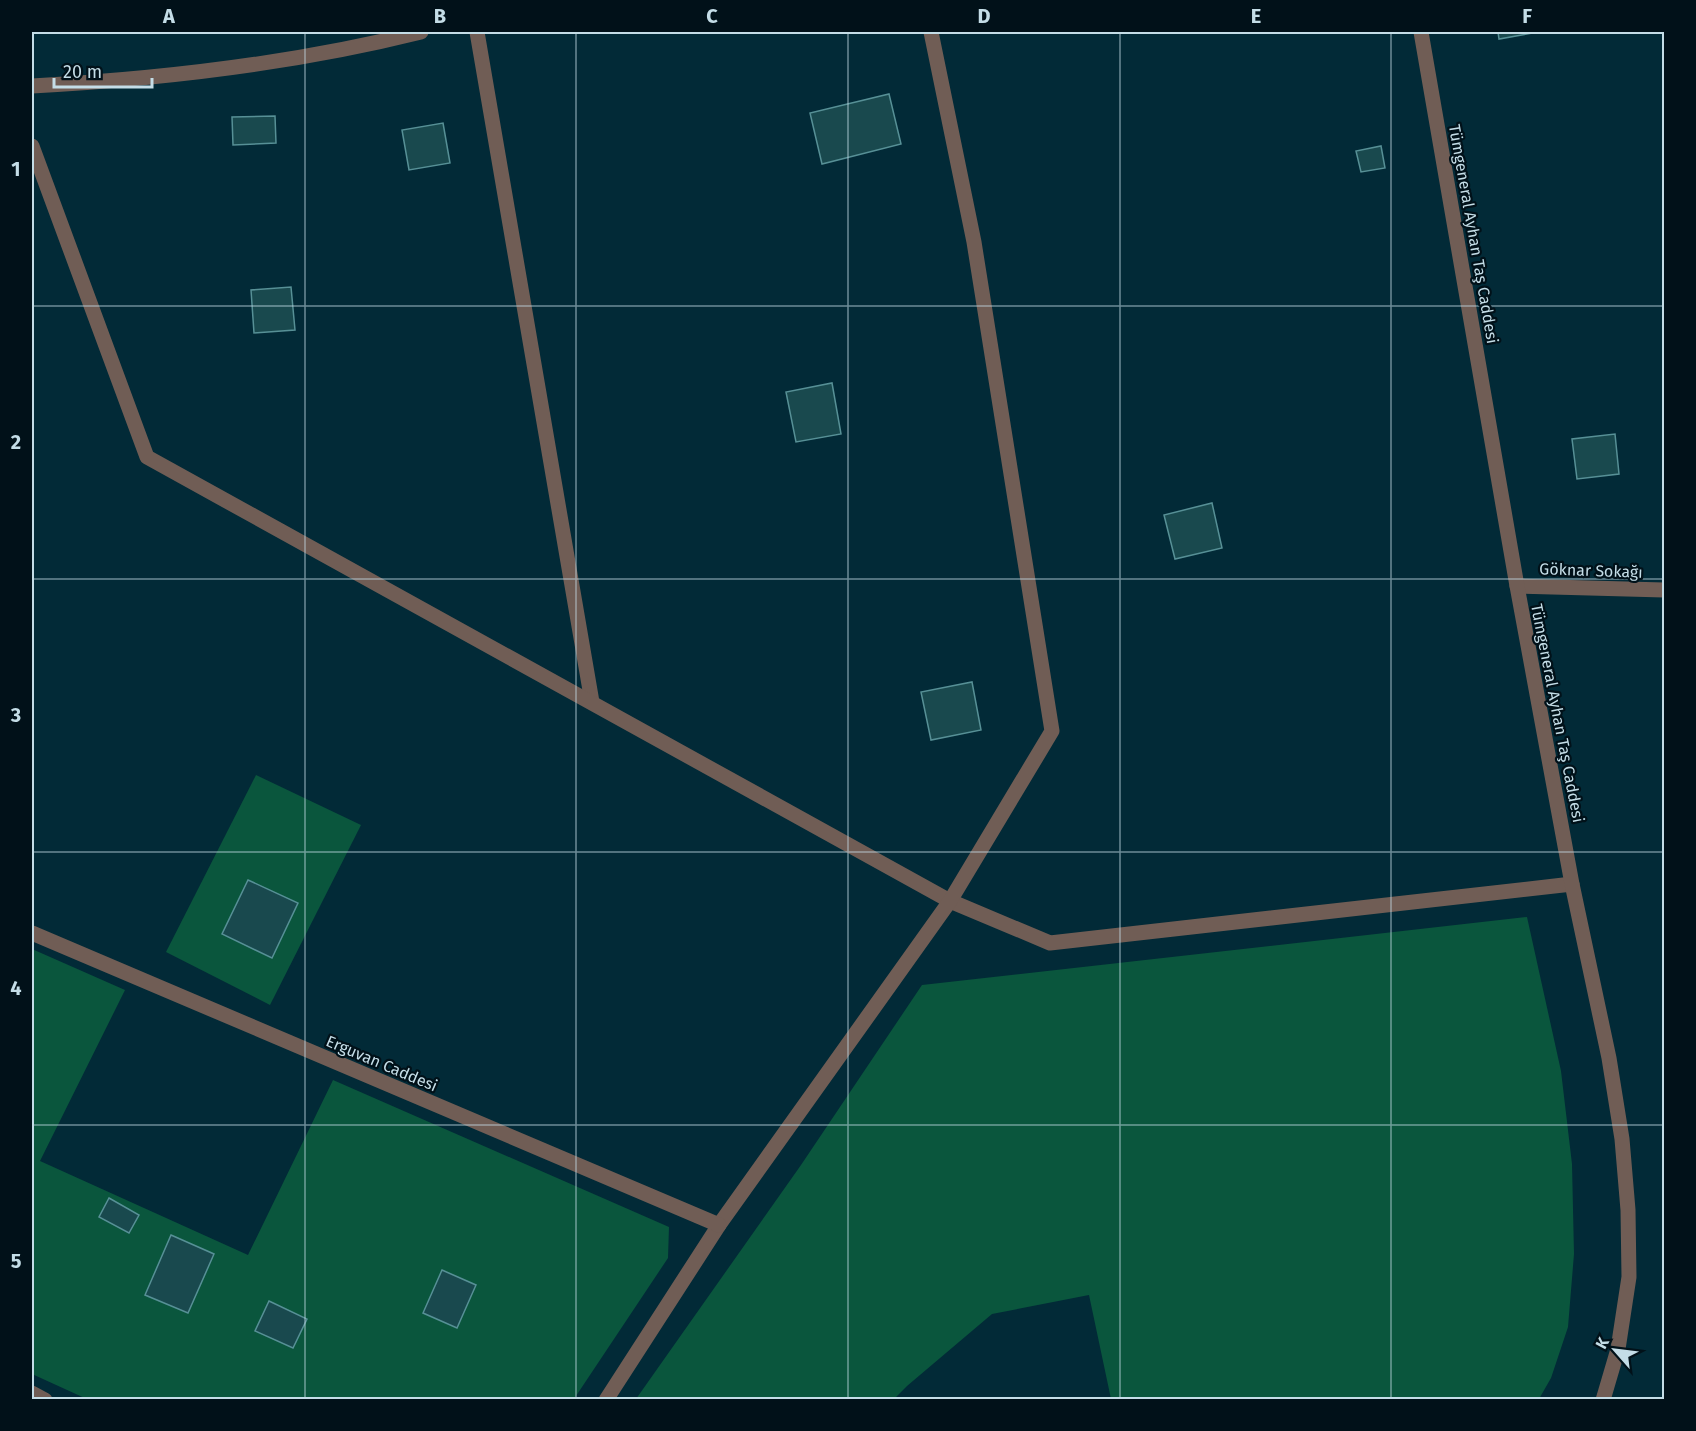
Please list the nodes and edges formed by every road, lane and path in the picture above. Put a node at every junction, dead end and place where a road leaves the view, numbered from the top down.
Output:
1 (421, 32) edge
2 (477, 32) edge
3 (931, 32) edge
4 (1421, 32) edge
5 (32, 86) edge
6 (32, 146) edge
7 (1516, 586) junction
8 (1665, 590) edge
9 (592, 702) junction
10 (1572, 884) junction
11 (950, 901) junction
12 (32, 933) edge
13 (719, 1225) junction
14 (32, 1393) edge
15 (45, 1400) edge
16 (606, 1400) edge
17 (1603, 1400) edge

1 - 5 street
2 - 9 street
3 - 11 street
4 - 7 street, Tümgeneral Ayhan Taş Caddesi
6 - 9 street
7 - 8 street, Göknar Sokağı
7 - 10 street, Tümgeneral Ayhan Taş Caddesi
9 - 11 street
10 - 11 street
10 - 17 street, Tümgeneral Ayhan Taş Caddesi
11 - 13 street
12 - 13 street, Erguvan Caddesi
13 - 16 street
14 - 15 street

